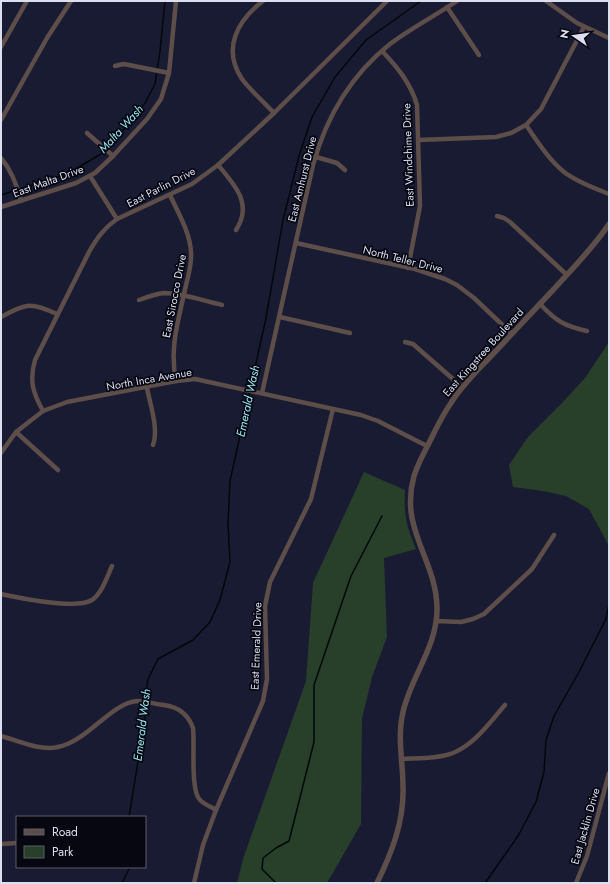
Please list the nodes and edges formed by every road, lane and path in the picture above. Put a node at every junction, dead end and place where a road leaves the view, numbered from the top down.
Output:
1 (27, 1) edge
2 (71, 1) edge
3 (176, 1) edge
4 (263, 1) edge
5 (387, 1) edge
6 (457, 1) edge
7 (546, 1) edge
8 (448, 7) junction
9 (584, 27) junction
10 (609, 38) edge
11 (1, 47) edge
12 (383, 52) junction
13 (479, 55) dead end
14 (115, 66) dead end
15 (169, 72) junction
16 (274, 113) junction
17 (1, 120) edge
18 (526, 125) junction
19 (87, 133) dead end
20 (419, 140) junction
21 (113, 156) junction
22 (316, 157) junction
23 (1, 158) edge
24 (218, 165) junction
25 (345, 170) dead end
26 (90, 176) junction
27 (609, 194) edge
28 (170, 195) junction
29 (21, 200) junction
30 (1, 207) edge
31 (497, 216) dead end
32 (117, 219) junction
33 (609, 224) edge
34 (236, 230) dead end
35 (296, 243) junction
36 (408, 268) junction
37 (567, 275) junction
38 (184, 296) junction
39 (139, 300) dead end
40 (540, 304) junction
41 (222, 305) dead end
42 (57, 314) junction
43 (1, 317) edge
44 (280, 317) junction
45 (587, 331) dead end
46 (350, 333) dead end
47 (512, 334) junction
48 (405, 342) dead end
49 (176, 381) junction
50 (462, 387) junction
51 (147, 388) junction
52 (262, 393) junction
53 (333, 408) junction
54 (43, 411) junction
55 (16, 432) junction
56 (153, 444) dead end
57 (427, 446) junction
58 (1, 454) edge
59 (58, 470) dead end
60 (554, 535) dead end
61 (112, 566) dead end
62 (1, 594) edge
63 (436, 621) junction
64 (505, 705) dead end
65 (1, 736) edge
66 (401, 759) junction
67 (609, 773) edge
68 (216, 810) junction
69 (16, 843) edge
70 (1, 844) edge
71 (194, 883) edge
72 (377, 883) edge
73 (576, 883) edge

1 - 11 street
2 - 17 street
3 - 15 street, East Malta Drive
4 - 16 street
5 - 16 street, East Parlin Drive
6 - 8 street, East Amhurst Drive
7 - 9 street
8 - 12 street, East Amhurst Drive
8 - 13 street
9 - 10 street
9 - 18 street
12 - 20 street, East Windchime Drive
12 - 22 street, East Amhurst Drive
14 - 15 street
15 - 21 street, East Malta Drive
16 - 24 street, East Parlin Drive
18 - 20 street
18 - 27 street
19 - 21 street
20 - 36 street, East Windchime Drive
21 - 26 street, East Malta Drive
22 - 25 street
22 - 35 street, East Amhurst Drive
23 - 29 street
24 - 28 street, East Parlin Drive
24 - 34 street
26 - 29 street, East Malta Drive
26 - 32 street
28 - 32 street, East Parlin Drive
28 - 38 street, East Sirocco Drive
29 - 30 street, East Malta Drive
31 - 37 street
32 - 42 street, East Parlin Drive
33 - 37 street, East Kingstree Boulevard
35 - 36 street, North Teller Drive
35 - 44 street, East Amhurst Drive
36 - 47 street, North Teller Drive
37 - 40 street, East Kingstree Boulevard
38 - 39 street
38 - 41 street
38 - 49 street, East Sirocco Drive
40 - 45 street
40 - 47 street, East Kingstree Boulevard
42 - 43 street
42 - 54 street, East Parlin Drive
44 - 46 street
44 - 52 street, East Amhurst Drive
47 - 50 street, East Kingstree Boulevard
48 - 50 street
49 - 51 street, North Inca Avenue
49 - 52 street, North Inca Avenue
50 - 57 street, East Kingstree Boulevard
51 - 54 street, North Inca Avenue
51 - 56 street
52 - 53 street, North Inca Avenue
53 - 57 street, North Inca Avenue
53 - 68 street, East Emerald Drive
54 - 55 street, North Inca Avenue
55 - 58 street, North Inca Avenue
55 - 59 street
57 - 63 street, East Kingstree Boulevard
60 - 63 street
61 - 62 street
63 - 66 street, East Kingstree Boulevard
64 - 66 street
65 - 68 street
66 - 72 street, East Kingstree Boulevard
67 - 73 street, East Jacklin Drive
68 - 71 street, East Emerald Drive
69 - 70 street

